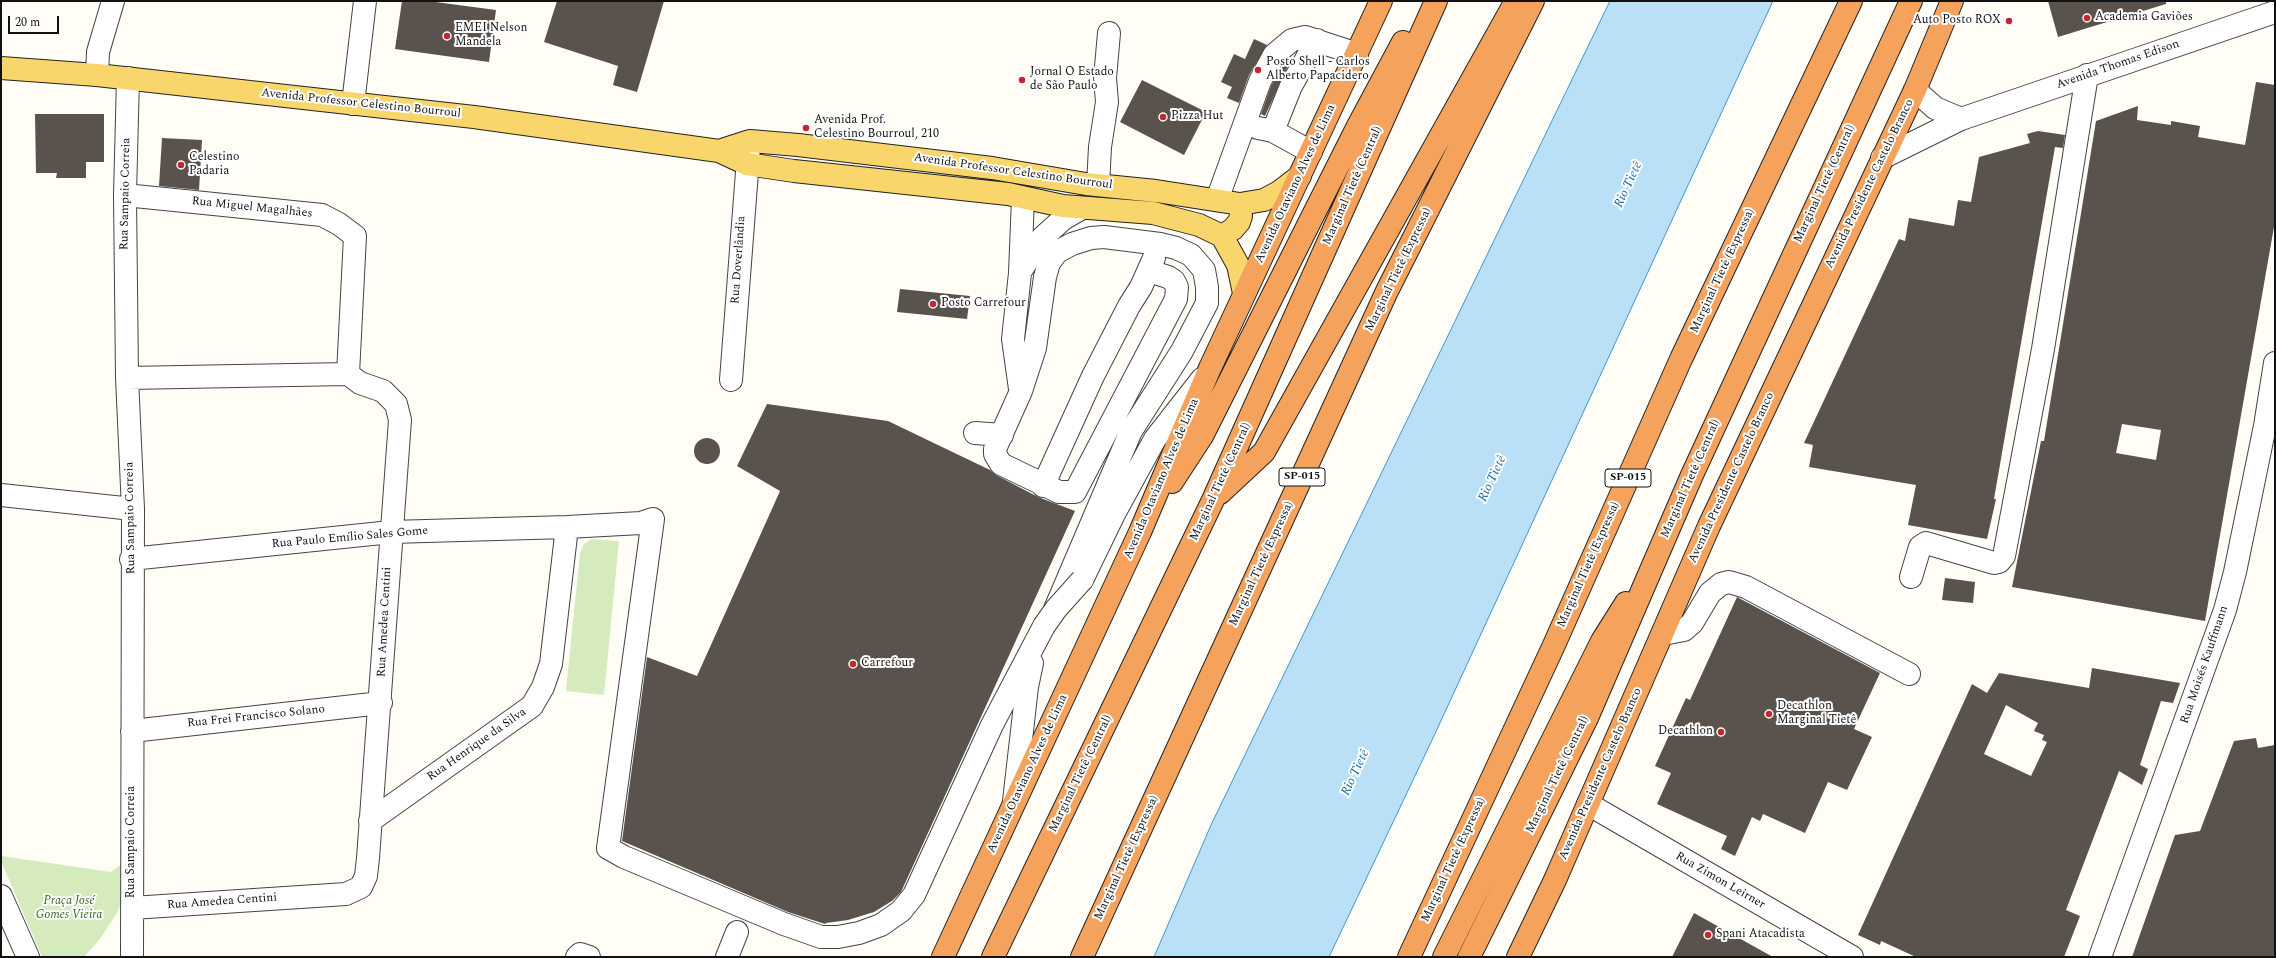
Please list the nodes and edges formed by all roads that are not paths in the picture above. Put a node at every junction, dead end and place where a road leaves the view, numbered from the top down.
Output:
1 (113, 1) edge
2 (365, 1) edge
3 (1381, 1) edge
4 (1427, 1) edge
5 (1436, 1) edge
6 (1516, 1) edge
7 (1533, 1) edge
8 (1852, 1) edge
9 (1912, 1) edge
10 (1952, 1) edge
11 (2275, 12) edge
12 (1109, 33) dead end
13 (1317, 40) junction
14 (1357, 54) junction
15 (1, 68) edge
16 (97, 75) junction
17 (2087, 75) junction
18 (128, 78) junction
19 (1915, 90) junction
20 (353, 104) junction
21 (1961, 119) junction
22 (1245, 126) junction
23 (1273, 131) junction
24 (750, 141) junction
25 (719, 151) junction
26 (1311, 152) junction
27 (1882, 158) junction
28 (746, 164) junction
29 (992, 168) junction
30 (1031, 174) junction
31 (1300, 176) junction
32 (1092, 184) junction
33 (125, 195) junction
34 (1023, 198) junction
35 (1217, 200) junction
36 (1240, 204) junction
37 (1065, 206) junction
38 (1222, 236) junction
39 (1152, 243) junction
40 (1149, 271) junction
41 (1020, 273) junction
42 (1244, 293) junction
43 (1123, 301) dead end
44 (2275, 363) edge
45 (1210, 368) junction
46 (348, 374) junction
47 (127, 378) junction
48 (731, 380) dead end
49 (1021, 391) junction
50 (975, 433) dead end
51 (1002, 435) junction
52 (1043, 486) junction
53 (1, 495) edge
54 (1213, 500) junction
55 (133, 509) junction
56 (567, 527) junction
57 (390, 532) junction
58 (1140, 532) junction
59 (131, 559) junction
60 (1912, 577) dead end
61 (1645, 586) junction
62 (1662, 634) junction
63 (1909, 674) dead end
64 (381, 704) junction
65 (132, 731) junction
66 (1588, 804) junction
67 (1013, 808) junction
68 (370, 821) junction
69 (1555, 880) junction
70 (1, 896) edge
71 (132, 908) junction
72 (737, 932) dead end
73 (127, 954) edge
74 (28, 957) edge
75 (577, 957) edge
76 (589, 957) edge
77 (727, 957) edge
78 (943, 957) edge
79 (993, 957) edge
80 (1082, 957) edge
81 (1409, 957) edge
82 (1444, 957) edge
83 (1469, 957) edge
84 (1503, 957) edge
85 (1518, 957) edge
86 (1852, 957) edge
87 (2100, 957) edge

1 - 16 street
2 - 20 street
3 - 14 highway, Avenida Otaviano Alves de Lima
4 - 58 highway
5 - 54 highway, Marginal Tietê (Central)
6 - 54 highway
7 - 80 highway, Marginal Tietê (Expressa) / SP-015
8 - 81 highway, Marginal Tietê (Expressa) / SP-015
9 - 61 highway, Marginal Tietê (Central)
10 - 19 highway, Avenida Presidente Castelo Branco
11 - 17 street, Avenida Thomas Edison
12 - 32 street
13 - 14 street
13 - 22 street
13 - 23 street
14 - 26 highway, Avenida Otaviano Alves de Lima
15 - 16 main road, Avenida Professor Celestino Bourroul
16 - 18 main road, Avenida Professor Celestino Bourroul
17 - 21 street, Avenida Thomas Edison
17 - 60 street
18 - 20 main road, Avenida Professor Celestino Bourroul
18 - 33 street, Rua Sampaio Correia
19 - 21 street
19 - 27 highway, Avenida Presidente Castelo Branco
20 - 25 main road, Avenida Professor Celestino Bourroul
21 - 27 street, Avenida Thomas Edison
22 - 23 street
22 - 35 street
23 - 26 street
24 - 25 main road, Avenida Professor Celestino Bourroul
24 - 28 street, Rua Doverlândia
24 - 29 main road, Avenida Professor Celestino Bourroul
25 - 28 main road, Avenida Professor Celestino Bourroul
26 - 31 highway, Avenida Otaviano Alves de Lima
27 - 62 highway, Avenida Presidente Castelo Branco
28 - 34 main road, Avenida Professor Celestino Bourroul
28 - 48 street, Rua Doverlândia
29 - 30 main road, Avenida Professor Celestino Bourroul
29 - 34 main road
30 - 32 main road, Avenida Professor Celestino Bourroul
30 - 37 main road
31 - 36 main road, Avenida Professor Celestino Bourroul
31 - 42 highway, Avenida Otaviano Alves de Lima
32 - 35 main road, Avenida Professor Celestino Bourroul
32 - 37 main road
33 - 46 street, Rua Miguel Magalhães
33 - 47 street, Rua Sampaio Correia
34 - 37 main road, Avenida Professor Celestino Bourroul
34 - 41 street
35 - 36 main road, Avenida Professor Celestino Bourroul
36 - 38 main road
37 - 38 main road, Avenida Professor Celestino Bourroul
37 - 41 street
38 - 42 main road
39 - 40 street
39 - 43 street
39 - 49 street
39 - 67 street
40 - 52 street
40 - 52 street
41 - 49 street
42 - 45 highway, Avenida Otaviano Alves de Lima
44 - 87 street, Rua Moisés Kauffmann
45 - 56 street, Rua Paulo Emílio Sales Gome, bridge
45 - 58 highway, Avenida Otaviano Alves de Lima
46 - 47 street
46 - 57 street, Rua Amedea Centini
47 - 55 street, Rua Sampaio Correia
49 - 51 street
50 - 51 street
51 - 52 street
53 - 55 street
54 - 79 highway, Marginal Tietê (Central)
55 - 59 street, Rua Sampaio Correia
56 - 57 street, Rua Paulo Emílio Sales Gome
56 - 68 street, Rua Henrique da Silva
57 - 59 street, Rua Paulo Emílio Sales Gome
57 - 64 street, Rua Amedea Centini
58 - 67 highway, Avenida Otaviano Alves de Lima
59 - 65 street, Rua Sampaio Correia
61 - 82 highway
61 - 83 highway, Marginal Tietê (Central)
62 - 63 street
62 - 66 highway, Avenida Presidente Castelo Branco
64 - 65 street, Rua Frei Francisco Solano
64 - 68 street, Rua Amedea Centini
65 - 71 street, Rua Sampaio Correia
66 - 69 highway, Avenida Presidente Castelo Branco
66 - 86 street, Rua Zimon Leirner
67 - 78 highway, Avenida Otaviano Alves de Lima
68 - 71 street, Rua Amedea Centini
69 - 84 highway
69 - 85 highway, Avenida Presidente Castelo Branco
70 - 74 street
71 - 73 street, Rua Sampaio Correia
72 - 77 street
75 - 76 street

